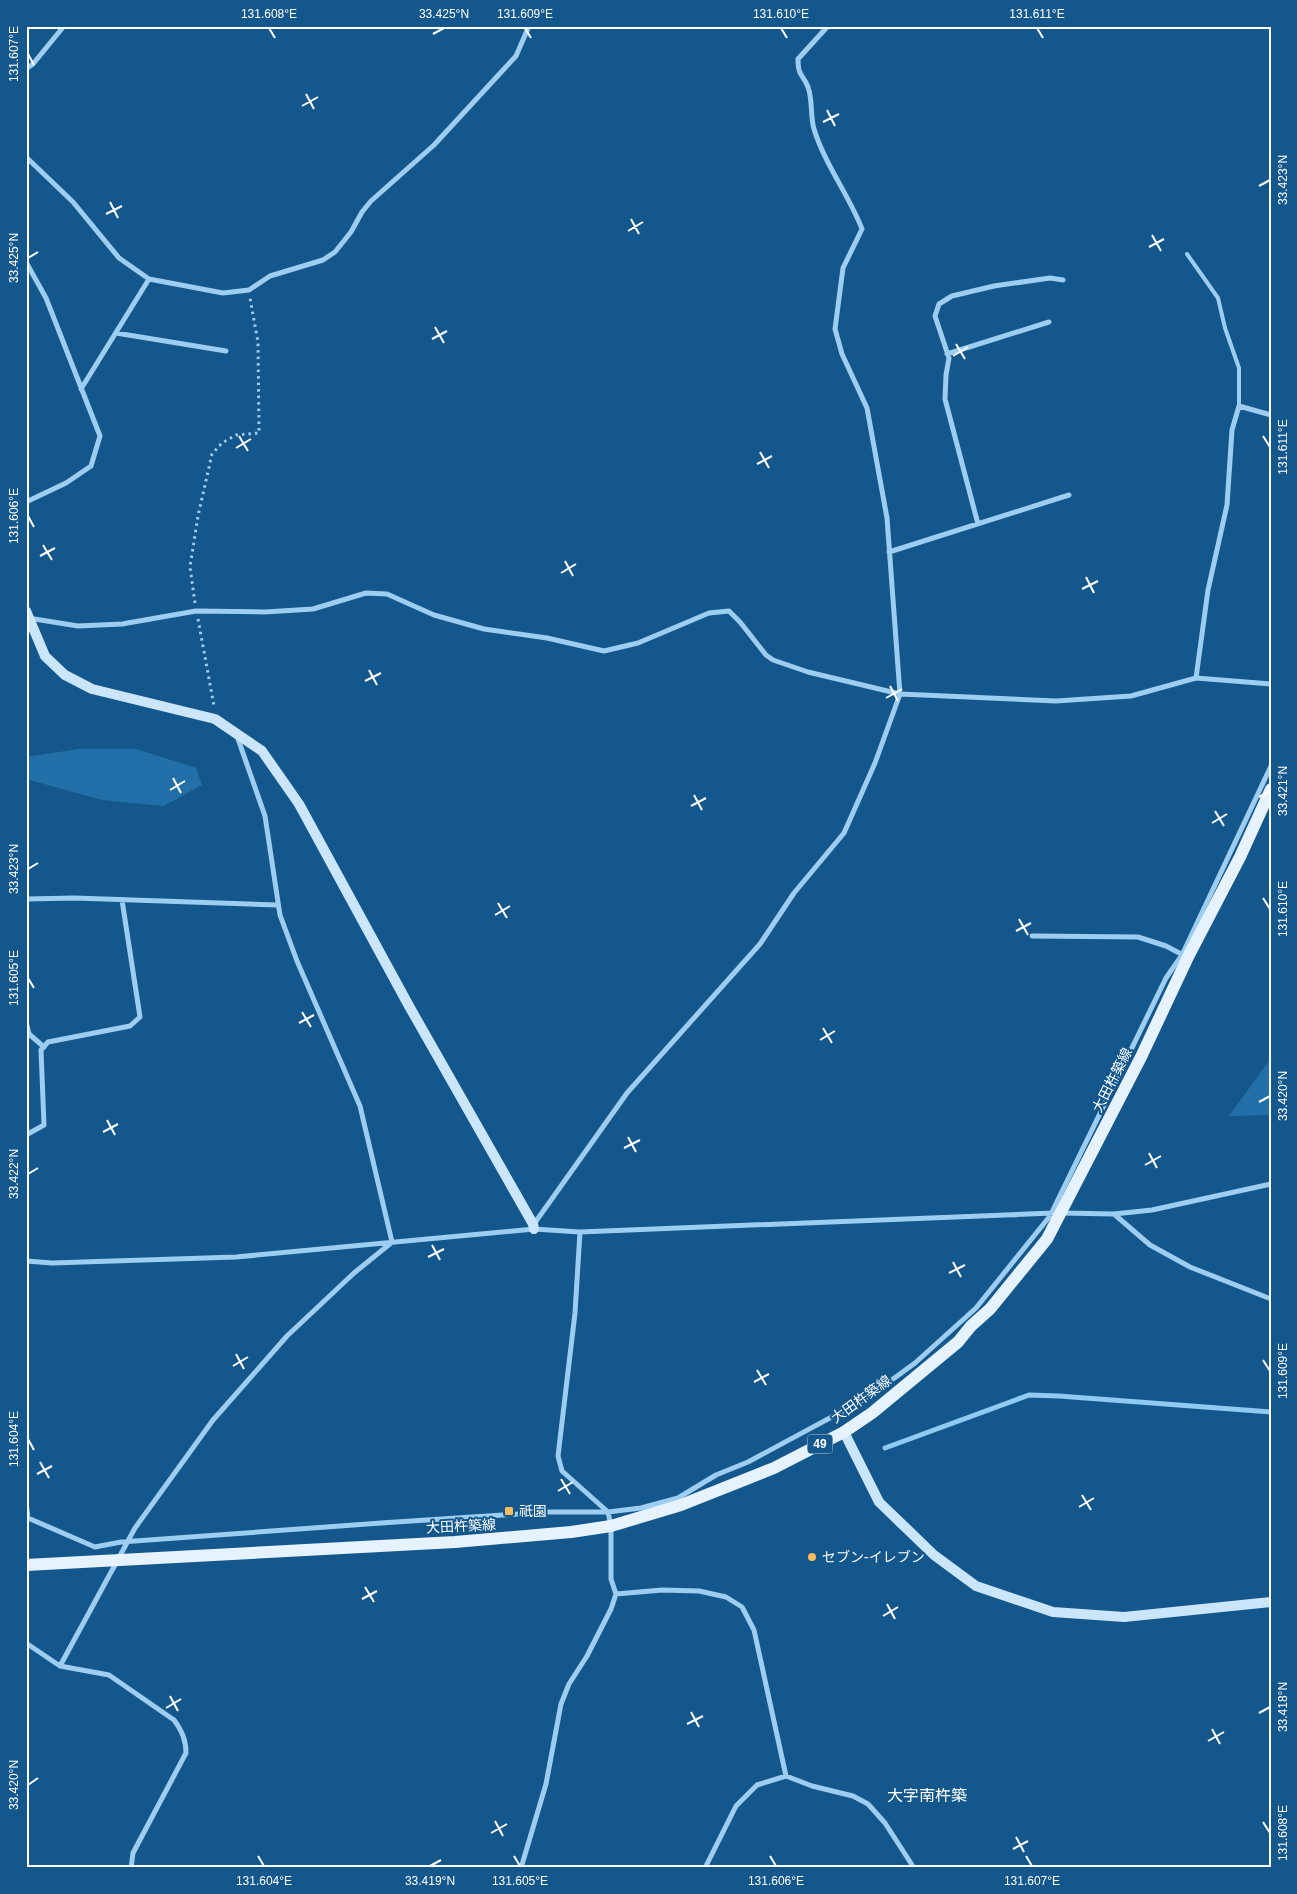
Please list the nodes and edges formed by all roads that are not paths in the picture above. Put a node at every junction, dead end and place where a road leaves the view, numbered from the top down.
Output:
1 (64, 26) edge
2 (529, 26) edge
3 (828, 26) edge
4 (26, 69) edge
5 (26, 157) edge
6 (1187, 254) dead end
7 (26, 262) edge
8 (149, 279) junction
9 (1062, 280) dead end
10 (1049, 322) dead end
11 (116, 333) junction
12 (226, 351) dead end
13 (947, 354) junction
14 (81, 389) junction
15 (1239, 406) junction
16 (1271, 415) edge
17 (1069, 495) dead end
18 (26, 502) edge
19 (978, 524) junction
20 (889, 552) junction
21 (27, 616) edge
22 (1196, 678) junction
23 (1271, 684) edge
24 (900, 694) junction
25 (235, 733) junction
26 (1271, 766) edge
27 (1271, 789) edge
28 (26, 899) edge
29 (122, 900) junction
30 (278, 905) junction
31 (1032, 936) dead end
32 (1185, 956) junction
33 (26, 1021) edge
34 (44, 1046) junction
35 (26, 1135) edge
36 (1271, 1184) edge
37 (1114, 1214) junction
38 (533, 1227) junction
39 (580, 1232) junction
40 (392, 1242) junction
41 (26, 1261) edge
42 (1271, 1299) edge
43 (844, 1432) junction
44 (26, 1503) edge
45 (608, 1512) junction
46 (611, 1526) junction
47 (26, 1565) edge
48 (616, 1594) junction
49 (1271, 1602) edge
50 (26, 1643) edge
51 (60, 1666) junction
52 (786, 1776) junction
53 (131, 1868) edge
54 (521, 1868) edge
55 (705, 1868) edge
56 (914, 1868) edge

1 - 4 street
2 - 8 street
3 - 20 street
5 - 8 street
6 - 15 lane
7 - 14 street
8 - 11 street
9 - 13 street
10 - 13 street
11 - 12 street
11 - 14 street
13 - 19 street
14 - 18 street
15 - 16 street
15 - 22 street
17 - 19 street
19 - 20 street
20 - 24 street
21 - 24 street
21 - 25 street
22 - 23 street
22 - 24 street
24 - 38 street
25 - 30 street
25 - 38 street
26 - 32 street
27 - 32 main road, 大田杵築線 / 49
28 - 29 street
29 - 30 street
29 - 34 street
30 - 40 street
31 - 32 street
32 - 43 main road, 大田杵築線 / 49
32 - 45 street
33 - 34 street
34 - 35 street
36 - 37 street
37 - 39 street
37 - 42 street
38 - 39 street
38 - 40 street
39 - 45 street
40 - 41 street
40 - 51 street
43 - 46 main road, 大田杵築線 / 49
43 - 49 street
44 - 45 street
45 - 46 street
46 - 47 main road, 大田杵築線 / 49
46 - 48 street
48 - 52 street
48 - 54 street
50 - 51 street
51 - 53 street
52 - 55 street
52 - 56 street

